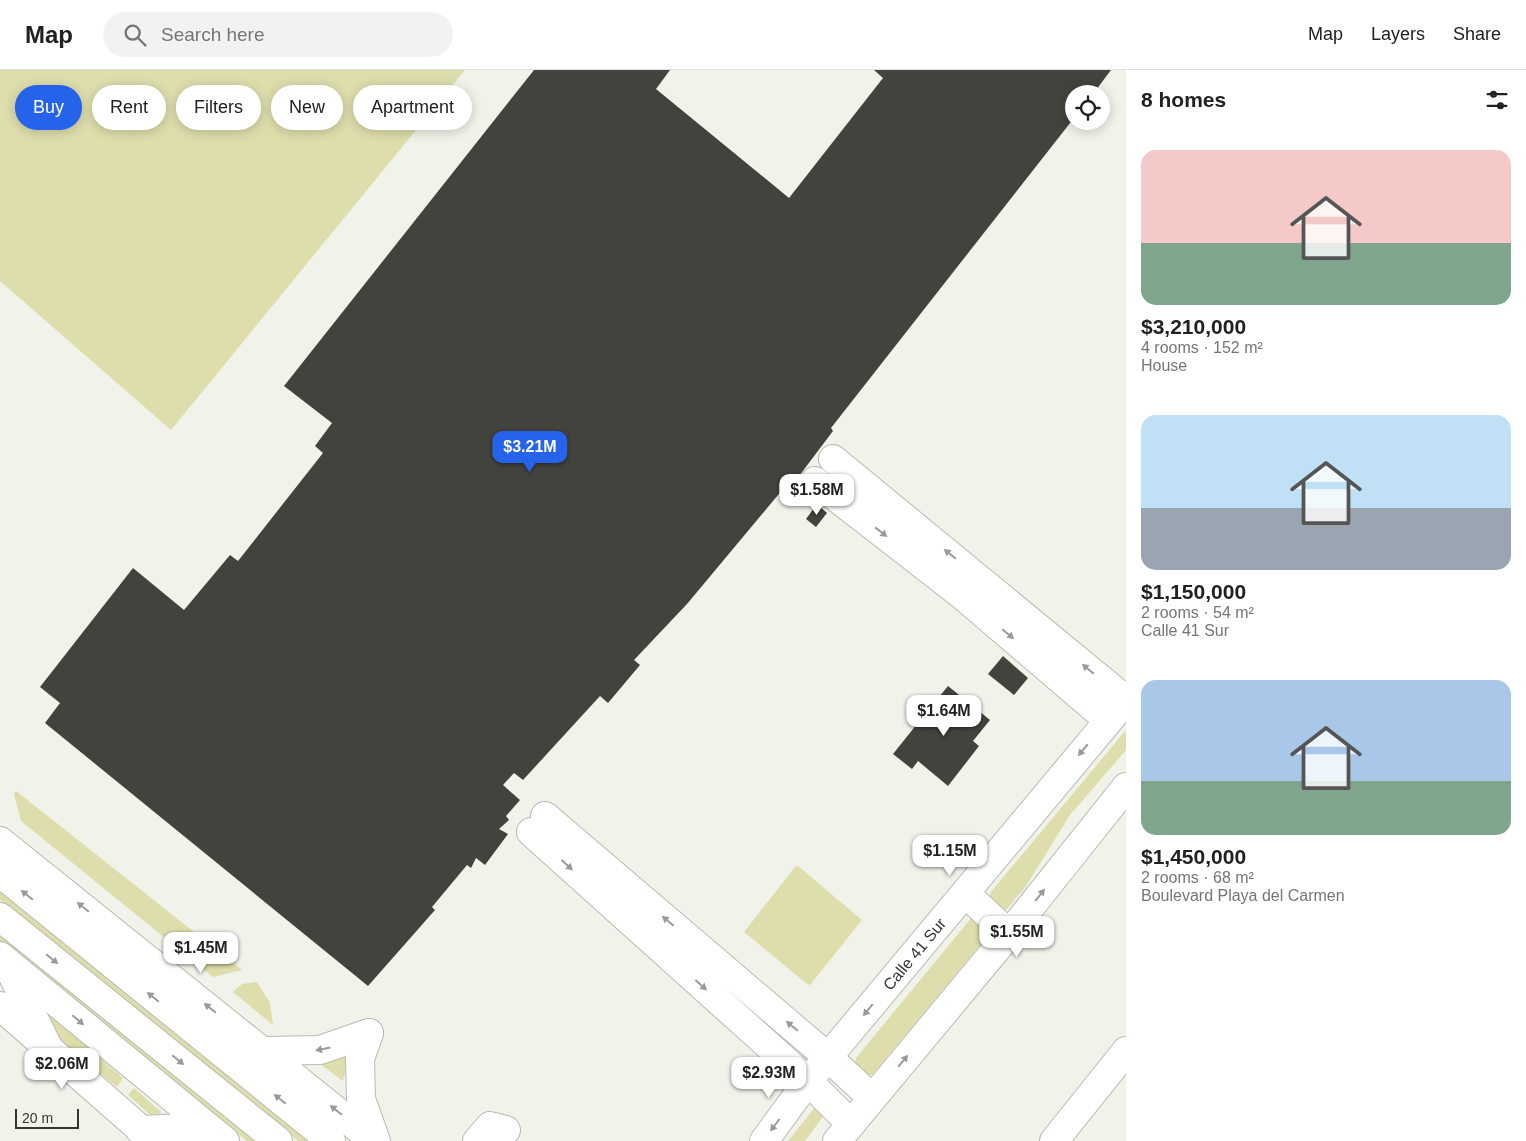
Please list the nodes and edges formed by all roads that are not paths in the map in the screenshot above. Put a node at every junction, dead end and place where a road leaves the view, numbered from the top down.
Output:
1 (833, 459) dead end
2 (815, 481) dead end
3 (970, 586) junction
4 (1126, 700) edge
5 (1108, 720) junction
6 (1126, 787) edge
7 (0, 841) edge
8 (0, 874) edge
9 (965, 893) junction
10 (0, 917) edge
11 (1009, 934) junction
12 (692, 941) junction
13 (2, 958) edge
14 (673, 960) junction
15 (0, 1006) edge
16 (50, 1051) junction
17 (264, 1051) junction
18 (1126, 1051) edge
19 (829, 1058) junction
20 (808, 1082) junction
21 (872, 1098) junction
22 (844, 1132) edge
23 (216, 1134) edge
24 (147, 1135) edge
25 (514, 1136) edge
26 (278, 1141) edge
27 (331, 1141) edge
28 (375, 1141) edge
29 (478, 1141) edge
30 (764, 1141) edge
31 (1054, 1141) edge

3 -> 1 main road
2 -> 3 main road
4 -> 3 main road
3 -> 5 main road
4 - 5 main road, Calle 41 Sur
5 -> 9 main road, Calle 41 Sur
11 -> 6 main road
17 -> 7 main road
27 -> 8 main road
9 - 11 main road
9 -> 19 main road, Calle 41 Sur
10 -> 26 main road
21 -> 11 main road
12 - 14 main road
12 -> 14 main road
19 -> 12 main road
13 - 16 main road
13 -> 23 main road
14 -> 20 main road
15 - 16 main road
16 - 24 main road
28 -> 17 main road
28 -> 17 main road
18 - 31 main road
19 - 20 main road, Calle 41 Sur
19 - 21 main road
20 - 22 main road
20 -> 30 main road, Calle 41 Sur
21 - 22 main road
23 - 24 main road
25 - 29 main road

